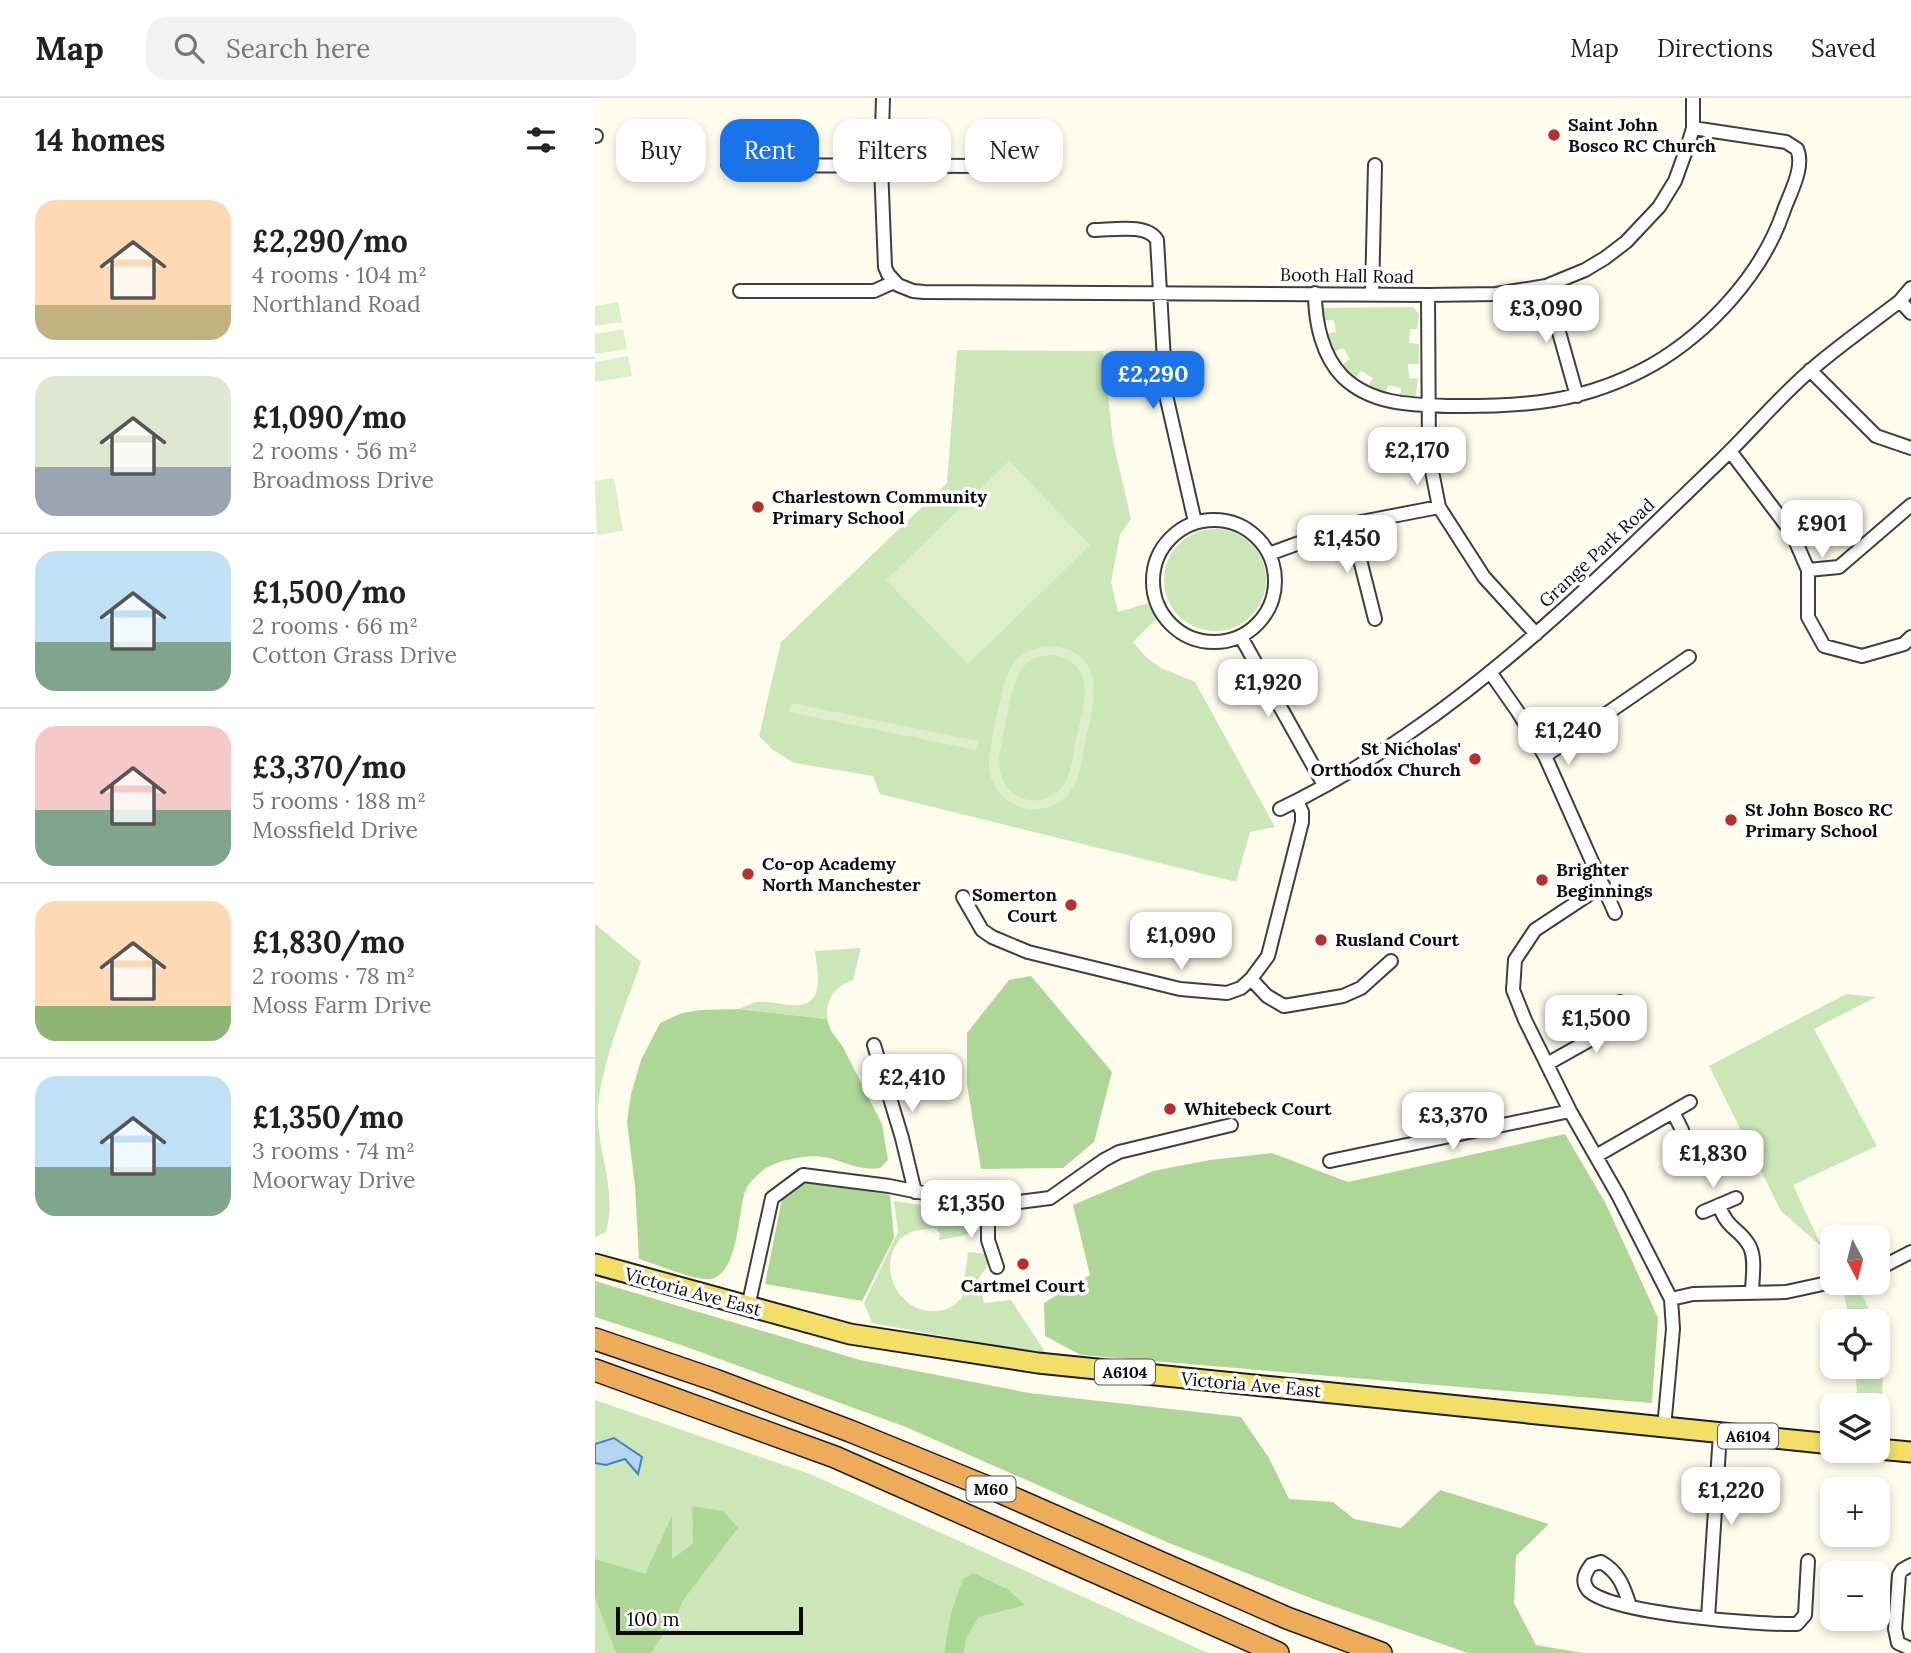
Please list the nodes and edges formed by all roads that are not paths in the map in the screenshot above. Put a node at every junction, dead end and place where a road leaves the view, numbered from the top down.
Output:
1 (883, 98) edge
2 (1693, 98) edge
3 (882, 119) edge
4 (1693, 128) junction
5 (1375, 165) dead end
6 (882, 182) edge
7 (1094, 230) dead end
8 (894, 282) junction
9 (1546, 286) junction
10 (1911, 288) edge
11 (740, 291) dead end
12 (1160, 292) junction
13 (1315, 293) junction
14 (1372, 294) junction
15 (1428, 295) junction
16 (1899, 301) junction
17 (1911, 313) edge
18 (1810, 370) junction
19 (1577, 396) junction
20 (1428, 405) junction
21 (1911, 448) edge
22 (1730, 451) junction
23 (1911, 505) edge
24 (1439, 507) junction
25 (1195, 522) junction
26 (1351, 524) junction
27 (1269, 554) junction
28 (1808, 570) junction
29 (1375, 619) dead end
30 (1536, 634) junction
31 (1241, 637) junction
32 (1911, 637) edge
33 (1689, 657) dead end
34 (1490, 672) junction
35 (1545, 756) junction
36 (1324, 785) junction
37 (1297, 801) junction
38 (1280, 809) dead end
39 (1603, 886) junction
40 (963, 897) dead end
41 (1615, 913) dead end
42 (1391, 961) dead end
43 (1251, 979) junction
44 (1621, 1002) dead end
45 (874, 1045) dead end
46 (1547, 1064) junction
47 (1690, 1102) dead end
48 (1570, 1111) junction
49 (1673, 1112) junction
50 (1231, 1125) dead end
51 (1682, 1130) dead end
52 (1596, 1156) junction
53 (1330, 1161) dead end
54 (915, 1192) junction
55 (1736, 1198) dead end
56 (1719, 1205) junction
57 (988, 1206) junction
58 (1703, 1212) dead end
59 (1911, 1252) edge
60 (1890, 1263) edge
61 (595, 1264) edge
62 (997, 1267) dead end
63 (1820, 1285) edge
64 (1752, 1293) junction
65 (1671, 1299) junction
66 (748, 1307) junction
67 (595, 1339) edge
68 (595, 1370) edge
69 (1664, 1428) junction
70 (1720, 1433) junction
71 (1820, 1443) edge
72 (1890, 1450) edge
73 (1911, 1452) edge
74 (1808, 1561) dead end
75 (1911, 1565) edge
76 (1630, 1606) dead end
77 (1708, 1618) junction
78 (1911, 1649) edge
79 (1278, 1653) edge
80 (1381, 1653) edge

1 - 3 street
2 - 4 street, Booth Hall Road
4 - 9 street, Booth Hall Road
4 - 19 street
5 - 14 street
6 - 8 street
7 - 12 street
8 - 11 street
8 - 12 street, Booth Hall Road
9 - 15 street, Booth Hall Road
9 - 19 street
10 - 16 street, Grange Park Road
12 - 13 street, Booth Hall Road
12 - 25 street
13 - 14 street, Booth Hall Road
13 - 20 street
14 - 15 street, Booth Hall Road
15 - 20 street
16 - 17 street
16 - 18 street, Grange Park Road
18 - 21 street
18 - 22 street, Grange Park Road
19 - 20 street
20 - 24 street
22 - 28 street
22 - 30 street, Grange Park Road
23 - 28 street
24 - 26 street
24 - 30 street
25 - 27 street
25 - 31 street
26 - 27 street
26 - 29 street
27 - 31 street
28 - 32 street
30 - 34 street, Grange Park Road
31 - 36 street
33 - 35 street
34 - 35 street
34 - 36 street, Grange Park Road
35 - 39 street
36 - 37 street, Grange Park Road
37 - 38 street, Grange Park Road
37 - 43 street
39 - 41 street
39 - 46 street
40 - 43 street
42 - 43 street
44 - 46 street
45 - 54 street
46 - 48 street
47 - 49 street
48 - 52 street
48 - 53 street
49 - 51 street
49 - 52 street
50 - 57 street
52 - 65 street
54 - 57 street
54 - 66 street
55 - 56 street
56 - 58 street
56 - 64 street
57 - 62 street
59 - 60 street
61 - 66 main road, Victoria Ave East / A6104
63 - 64 street
64 - 65 street
65 - 69 street
66 - 69 main road, Victoria Ave East / A6104
67 - 80 highway, M60
68 - 79 highway, M60
69 - 70 main road, Victoria Ave East / A6104
70 - 71 main road, Victoria Ave East / A6104
70 - 77 street
72 - 73 main road
74 - 77 street
75 - 78 street
76 - 77 street

